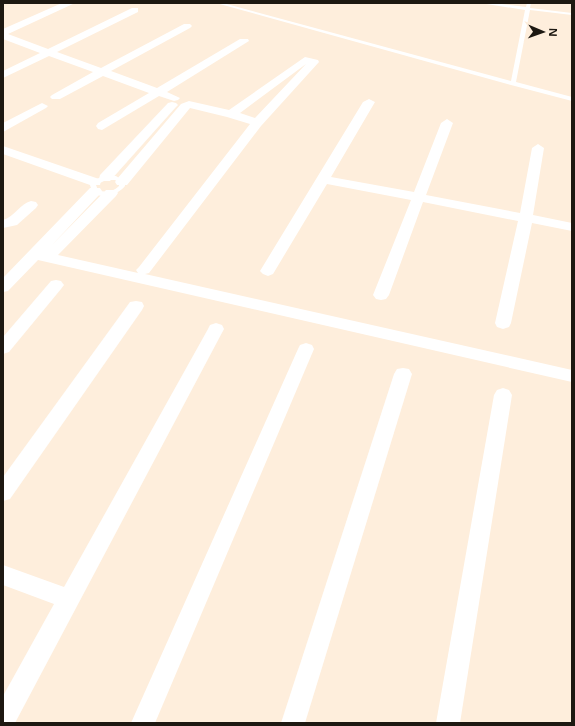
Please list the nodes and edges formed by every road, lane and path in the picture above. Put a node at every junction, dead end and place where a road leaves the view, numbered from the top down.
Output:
1 (70, 3) edge
2 (218, 3) edge
3 (482, 3) edge
4 (529, 6) edge
5 (135, 10) dead end
6 (572, 14) edge
7 (187, 26) dead end
8 (3, 34) edge
9 (244, 41) dead end
10 (50, 52) junction
11 (104, 72) junction
12 (3, 75) edge
13 (513, 84) junction
14 (159, 93) junction
15 (56, 97) dead end
16 (572, 99) edge
17 (173, 101) junction
18 (369, 102) dead end
19 (187, 105) junction
20 (42, 106) dead end
21 (231, 114) junction
22 (258, 123) junction
23 (447, 124) dead end
24 (102, 126) dead end
25 (3, 128) edge
26 (4, 148) edge
27 (538, 148) dead end
28 (323, 179) junction
29 (122, 182) junction
30 (98, 184) junction
31 (111, 193) junction
32 (418, 198) junction
33 (31, 205) dead end
34 (526, 218) junction
35 (3, 224) edge
36 (572, 227) edge
37 (40, 256) junction
38 (144, 270) dead end
39 (268, 271) dead end
40 (56, 285) dead end
41 (3, 287) edge
42 (381, 295) dead end
43 (136, 306) dead end
44 (503, 323) dead end
45 (216, 328) dead end
46 (3, 348) edge
47 (306, 349) dead end
48 (403, 374) dead end
49 (572, 376) edge
50 (503, 395) dead end
51 (3, 493) edge
52 (3, 575) edge
53 (68, 600) junction
54 (3, 720) edge
55 (143, 723) edge
56 (293, 723) edge
57 (448, 723) edge

1 - 8 street
2 - 13 lane
3 - 4 lane
4 - 6 lane
4 - 13 lane
5 - 10 street
7 - 11 street
8 - 10 street
9 - 14 street
10 - 11 street
10 - 12 street
11 - 14 street
11 - 15 street
13 - 16 lane
14 - 17 street
14 - 24 street
17 - 19 street
17 - 30 street
18 - 28 street
19 - 21 street
19 - 29 street
20 - 25 street
21 - 22 street
21 - 22 street
22 - 38 street
23 - 32 street
26 - 30 street
27 - 34 street
28 - 32 street
28 - 39 street
29 - 30 lane
29 - 31 lane
30 - 31 lane
30 - 37 street
31 - 37 street
32 - 34 street
32 - 42 street
33 - 35 street
34 - 36 street
34 - 44 street
37 - 41 street
37 - 49 street
40 - 46 street
43 - 51 street
45 - 53 street
47 - 55 street
48 - 56 street
50 - 57 street
52 - 53 street
53 - 54 street

